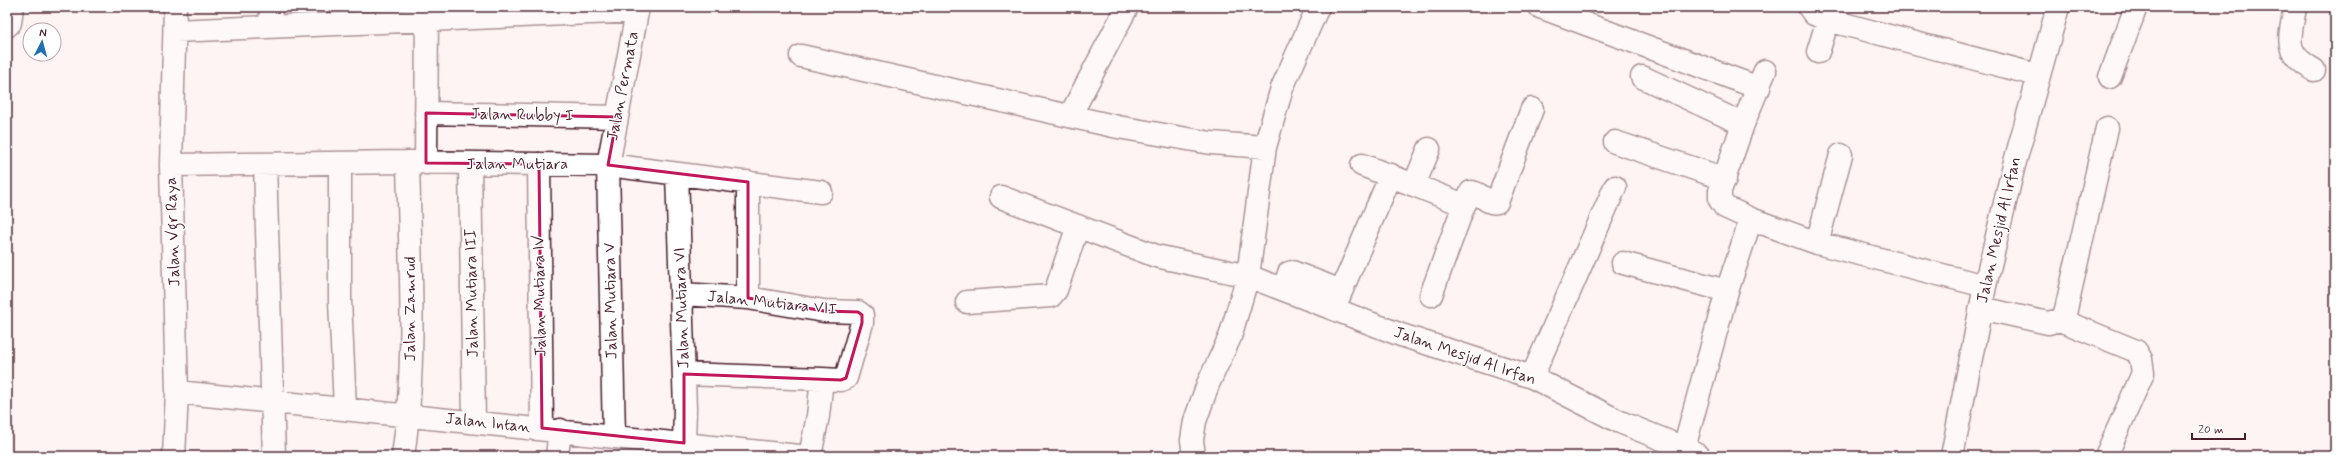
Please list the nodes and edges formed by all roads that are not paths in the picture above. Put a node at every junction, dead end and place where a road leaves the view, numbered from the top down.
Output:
1 (175, 7) edge
2 (1127, 7) edge
3 (1318, 7) edge
4 (1540, 7) edge
5 (1809, 7) edge
6 (2058, 7) edge
7 (2136, 7) edge
8 (2295, 7) edge
9 (637, 9) edge
10 (428, 13) edge
11 (343, 15) edge
12 (271, 17) edge
13 (1828, 20) junction
14 (176, 31) junction
15 (1818, 52) dead end
16 (801, 56) dead end
17 (2314, 70) dead end
18 (2037, 75) junction
19 (1642, 77) dead end
20 (2110, 77) dead end
21 (1532, 109) dead end
22 (426, 113) junction
23 (1070, 116) junction
24 (617, 117) junction
25 (1743, 124) junction
26 (2107, 128) dead end
27 (1615, 142) dead end
28 (1265, 147) junction
29 (1428, 149) dead end
30 (1841, 155) dead end
31 (340, 163) junction
32 (417, 163) junction
33 (264, 164) junction
34 (470, 164) junction
35 (539, 164) junction
36 (171, 165) junction
37 (608, 165) junction
38 (1362, 165) dead end
39 (677, 174) junction
40 (1391, 175) junction
41 (1725, 179) junction
42 (748, 182) junction
43 (1414, 185) junction
44 (1615, 187) dead end
45 (821, 192) dead end
46 (1001, 197) dead end
47 (1464, 205) junction
48 (1751, 220) junction
49 (1078, 226) junction
50 (1817, 243) junction
51 (1623, 263) dead end
52 (1248, 276) junction
53 (1985, 286) junction
54 (1727, 291) junction
55 (681, 294) junction
56 (1431, 295) dead end
57 (748, 298) junction
58 (1338, 300) junction
59 (967, 302) dead end
60 (1980, 308) junction
61 (2060, 320) junction
62 (684, 374) junction
63 (1532, 377) junction
64 (822, 379) junction
65 (177, 392) junction
66 (271, 401) junction
67 (345, 408) junction
68 (409, 415) junction
69 (474, 421) junction
70 (551, 429) junction
71 (614, 436) junction
72 (684, 443) junction
73 (1692, 452) edge
74 (174, 456) edge
75 (274, 456) edge
76 (403, 456) edge
77 (557, 456) edge
78 (799, 456) edge
79 (810, 456) edge
80 (1194, 456) edge
81 (1952, 456) edge
82 (2106, 456) edge

1 - 14 street, Jalan Vgr Raya
2 - 23 street
3 - 28 street
4 - 25 street
5 - 13 street
6 - 18 street, Jalan Mesjid Al Irfan
7 - 20 street
8 - 17 street
9 - 10 street
9 - 24 street, Jalan Permata
10 - 11 street
10 - 22 street, Jalan Zamrud
11 - 12 street
12 - 14 street
13 - 15 street
13 - 18 street
14 - 36 street, Jalan Vgr Raya
16 - 23 street
18 - 53 street, Jalan Mesjid Al Irfan
19 - 25 street
21 - 47 street
22 - 24 street, Jalan Rubby I
22 - 32 street, Jalan Zamrud
23 - 28 street
24 - 37 street, Jalan Permata
25 - 41 street
26 - 61 street
27 - 41 street
28 - 52 street
29 - 43 street
30 - 50 street
31 - 32 street, Jalan Mutiara
31 - 33 street, Jalan Mutiara
31 - 67 street
32 - 34 street, Jalan Mutiara
32 - 68 street, Jalan Zamrud
33 - 36 street, Jalan Mutiara
33 - 66 street
34 - 35 street, Jalan Mutiara
34 - 69 street, Jalan Mutiara III
35 - 37 street, Jalan Mutiara
35 - 70 street, Jalan Mutiara IV
36 - 65 street, Jalan Vgr Raya
37 - 39 street, Jalan Mutiara
37 - 71 street, Jalan Mutiara V
38 - 40 street
39 - 42 street, Jalan Mutiara
39 - 55 street, Jalan Mutiara VI
40 - 43 street
40 - 58 street
41 - 48 street
42 - 45 street, Jalan Mutiara
42 - 57 street
43 - 47 street
44 - 63 street
46 - 49 street, Jalan Mesjid Al Irfan
47 - 56 street
48 - 50 street
48 - 54 street
49 - 52 street, Jalan Mesjid Al Irfan
49 - 59 street
50 - 53 street
51 - 54 street
52 - 58 street, Jalan Mesjid Al Irfan
52 - 80 street
53 - 60 street, Jalan Mesjid Al Irfan
54 - 73 street
55 - 57 street, Jalan Mutiara VII
55 - 62 street, Jalan Mutiara VI
57 - 64 street, Jalan Mutiara VII
58 - 63 street, Jalan Mesjid Al Irfan
60 - 61 street
60 - 81 street, Jalan Mesjid Al Irfan
61 - 82 street
62 - 64 street
62 - 72 street, Jalan Mutiara VI
63 - 73 street, Jalan Mesjid Al Irfan
64 - 79 street
65 - 66 street, Jalan Intan
65 - 74 street, Jalan Vgr Raya
66 - 67 street, Jalan Intan
66 - 75 street
67 - 68 street, Jalan Intan
68 - 69 street, Jalan Intan
68 - 76 street, Jalan Zamrud
69 - 70 street, Jalan Intan
70 - 71 street, Jalan Intan
70 - 77 street, Jalan Mutiara IV
71 - 72 street, Jalan Intan
72 - 78 street, Jalan Intan

